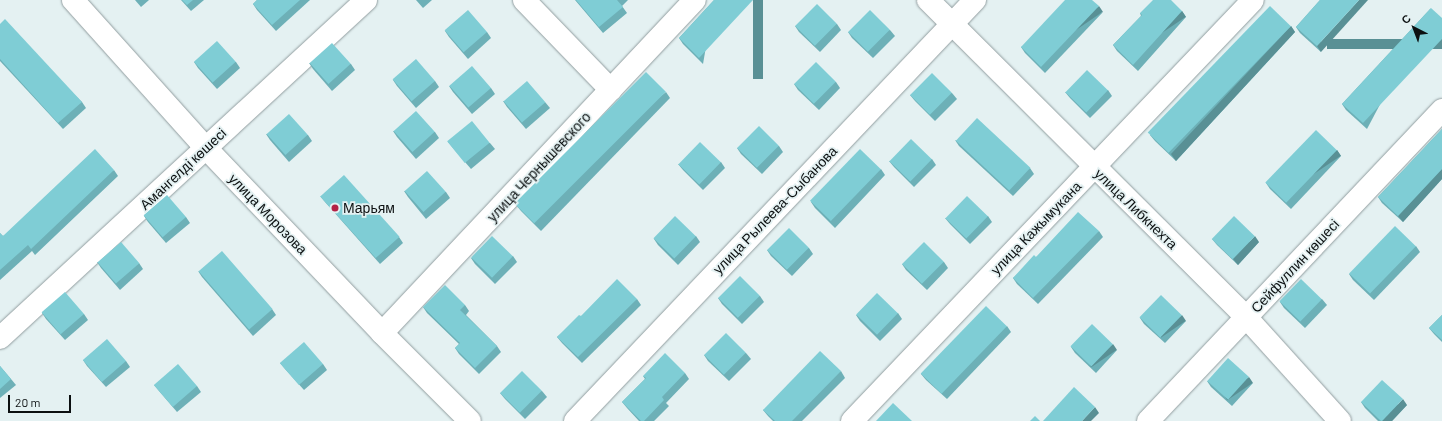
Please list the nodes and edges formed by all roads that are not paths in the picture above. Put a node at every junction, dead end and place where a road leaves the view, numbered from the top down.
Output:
1 (73, 0) edge
2 (366, 0) edge
3 (524, 0) edge
4 (695, 0) edge
5 (928, 0) edge
6 (975, 0) edge
7 (1253, 0) edge
8 (953, 24) junction
9 (612, 90) junction
10 (1442, 110) edge
11 (206, 148) junction
12 (1093, 167) junction
13 (1246, 317) junction
14 (382, 333) junction
15 (0, 338) edge
16 (470, 421) edge
17 (575, 421) edge
18 (852, 421) edge
19 (1148, 421) edge
20 (1340, 421) edge

1 - 11 street, улица Морозова
2 - 11 street, Амангелді көшесі
3 - 9 street
4 - 9 street, улица Чернышевского
5 - 8 street, улица Либкнехта
6 - 8 street, улица Рылеева-Сыбанова
7 - 12 street, улица Кажымукана
8 - 12 street, улица Либкнехта
8 - 17 street, улица Рылеева-Сыбанова
9 - 14 street, улица Чернышевского
10 - 13 street, Сейфуллин көшесі
11 - 14 street, улица Морозова
11 - 15 street, Амангелді көшесі
12 - 13 street, улица Либкнехта
12 - 18 street, улица Кажымукана
13 - 19 street, Сейфуллин көшесі
13 - 20 street, улица Либкнехта
14 - 16 street, улица Морозова

